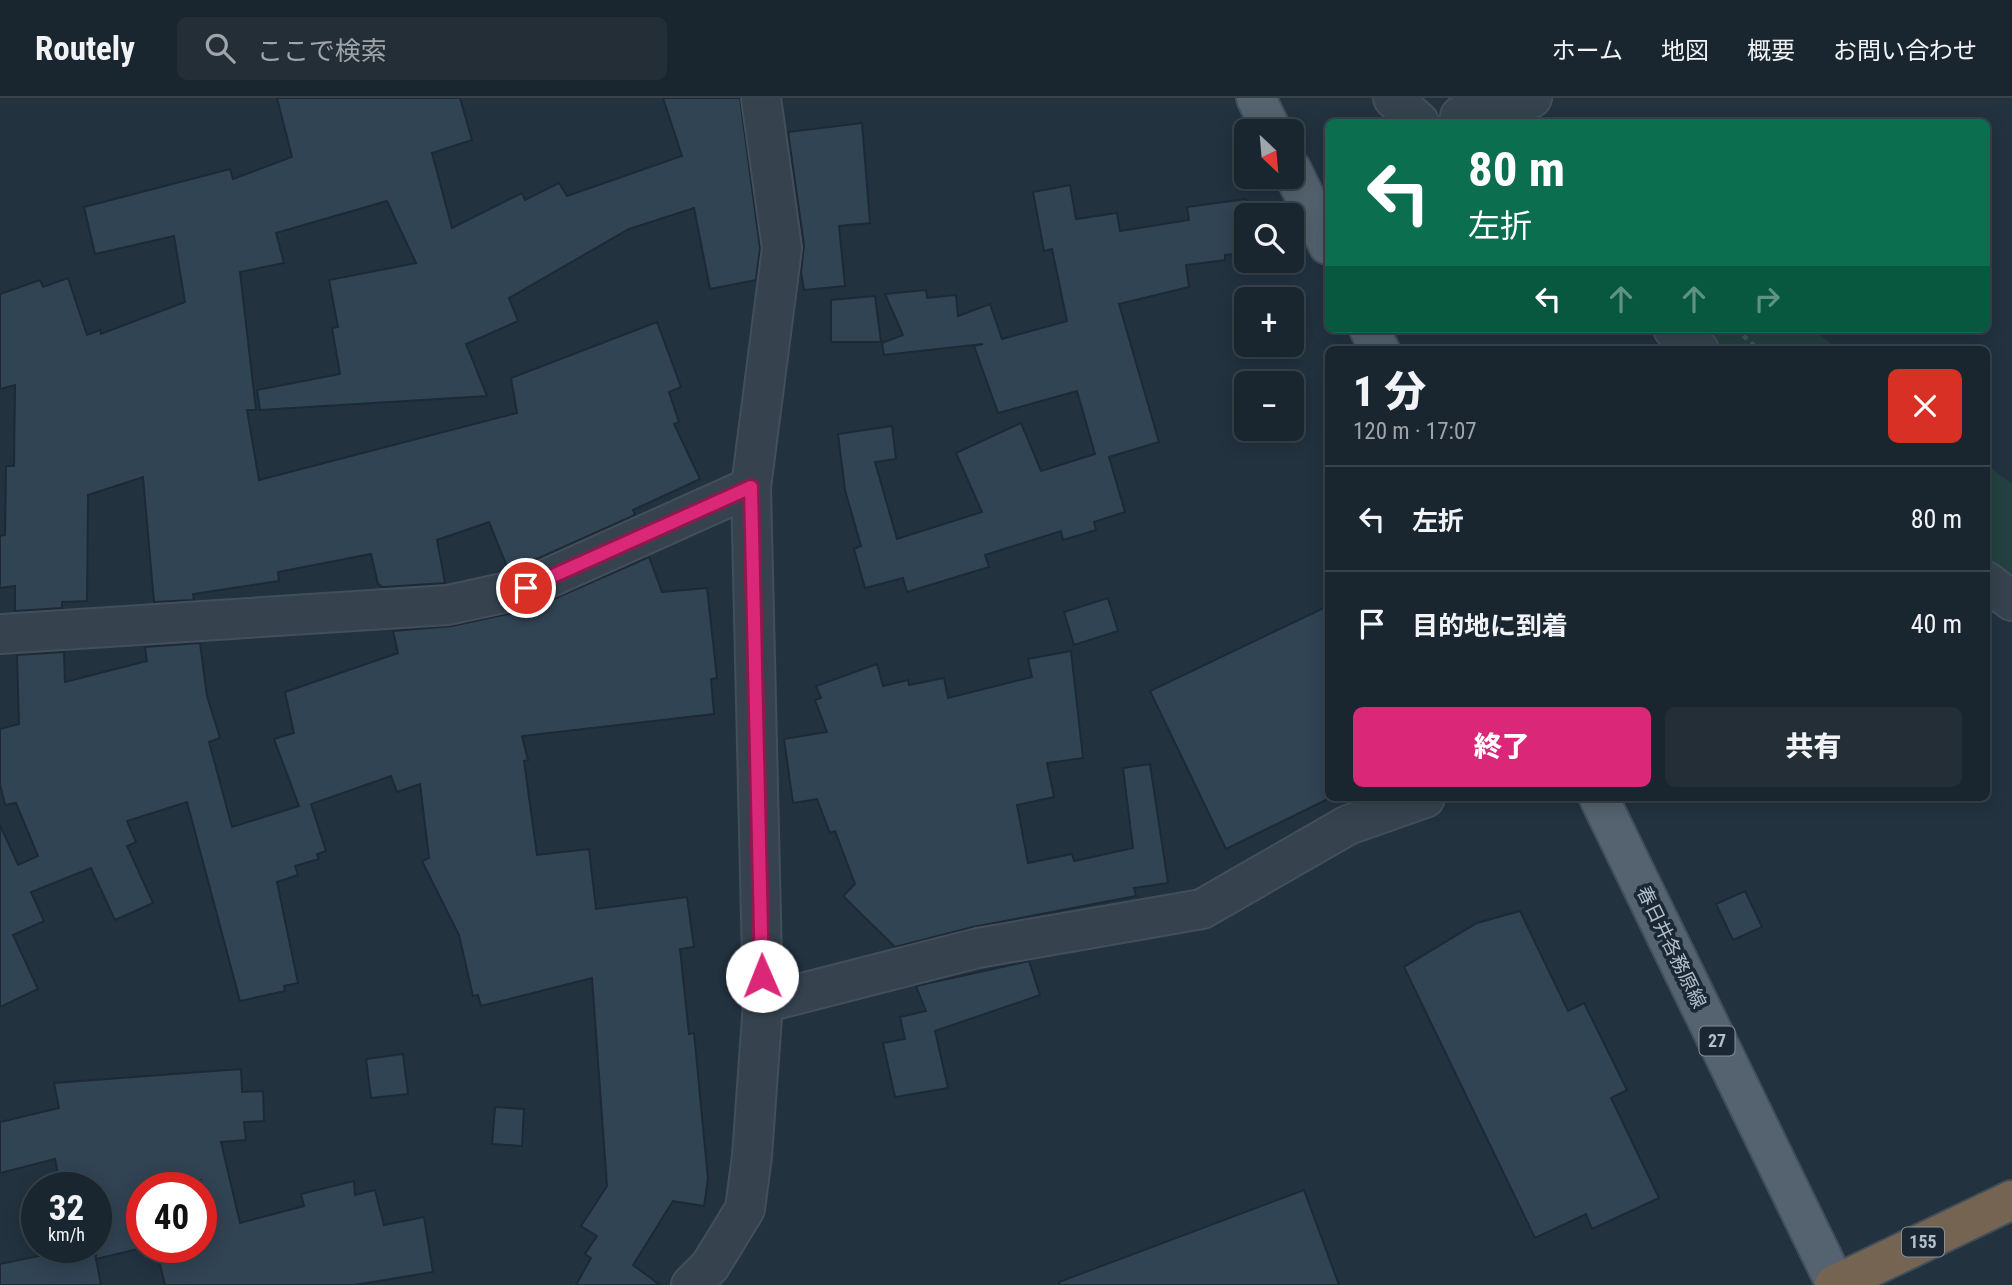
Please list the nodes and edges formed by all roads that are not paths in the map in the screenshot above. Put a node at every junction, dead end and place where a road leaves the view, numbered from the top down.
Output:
1 (761, 98) edge
2 (1256, 98) edge
3 (1393, 98) edge
4 (1532, 98) edge
5 (1460, 116) dead end
6 (1266, 119) edge
7 (1416, 119) edge
8 (1301, 189) edge
9 (1325, 239) edge
10 (1678, 333) edge
11 (1694, 346) edge
12 (751, 487) junction
13 (1990, 585) edge
14 (2012, 601) edge
15 (0, 634) edge
16 (1416, 801) edge
17 (1600, 801) edge
18 (763, 1003) junction
19 (2012, 1200) edge
20 (691, 1285) edge
21 (1835, 1285) edge

1 - 12 street
2 - 6 main road
3 - 7 street
4 - 5 street
8 - 9 main road
10 - 11 street
12 - 15 street
12 - 18 street
13 - 14 street
16 - 18 street
17 - 21 main road, 春日井各務原線 / 27
18 - 20 street
19 - 21 highway, 155

